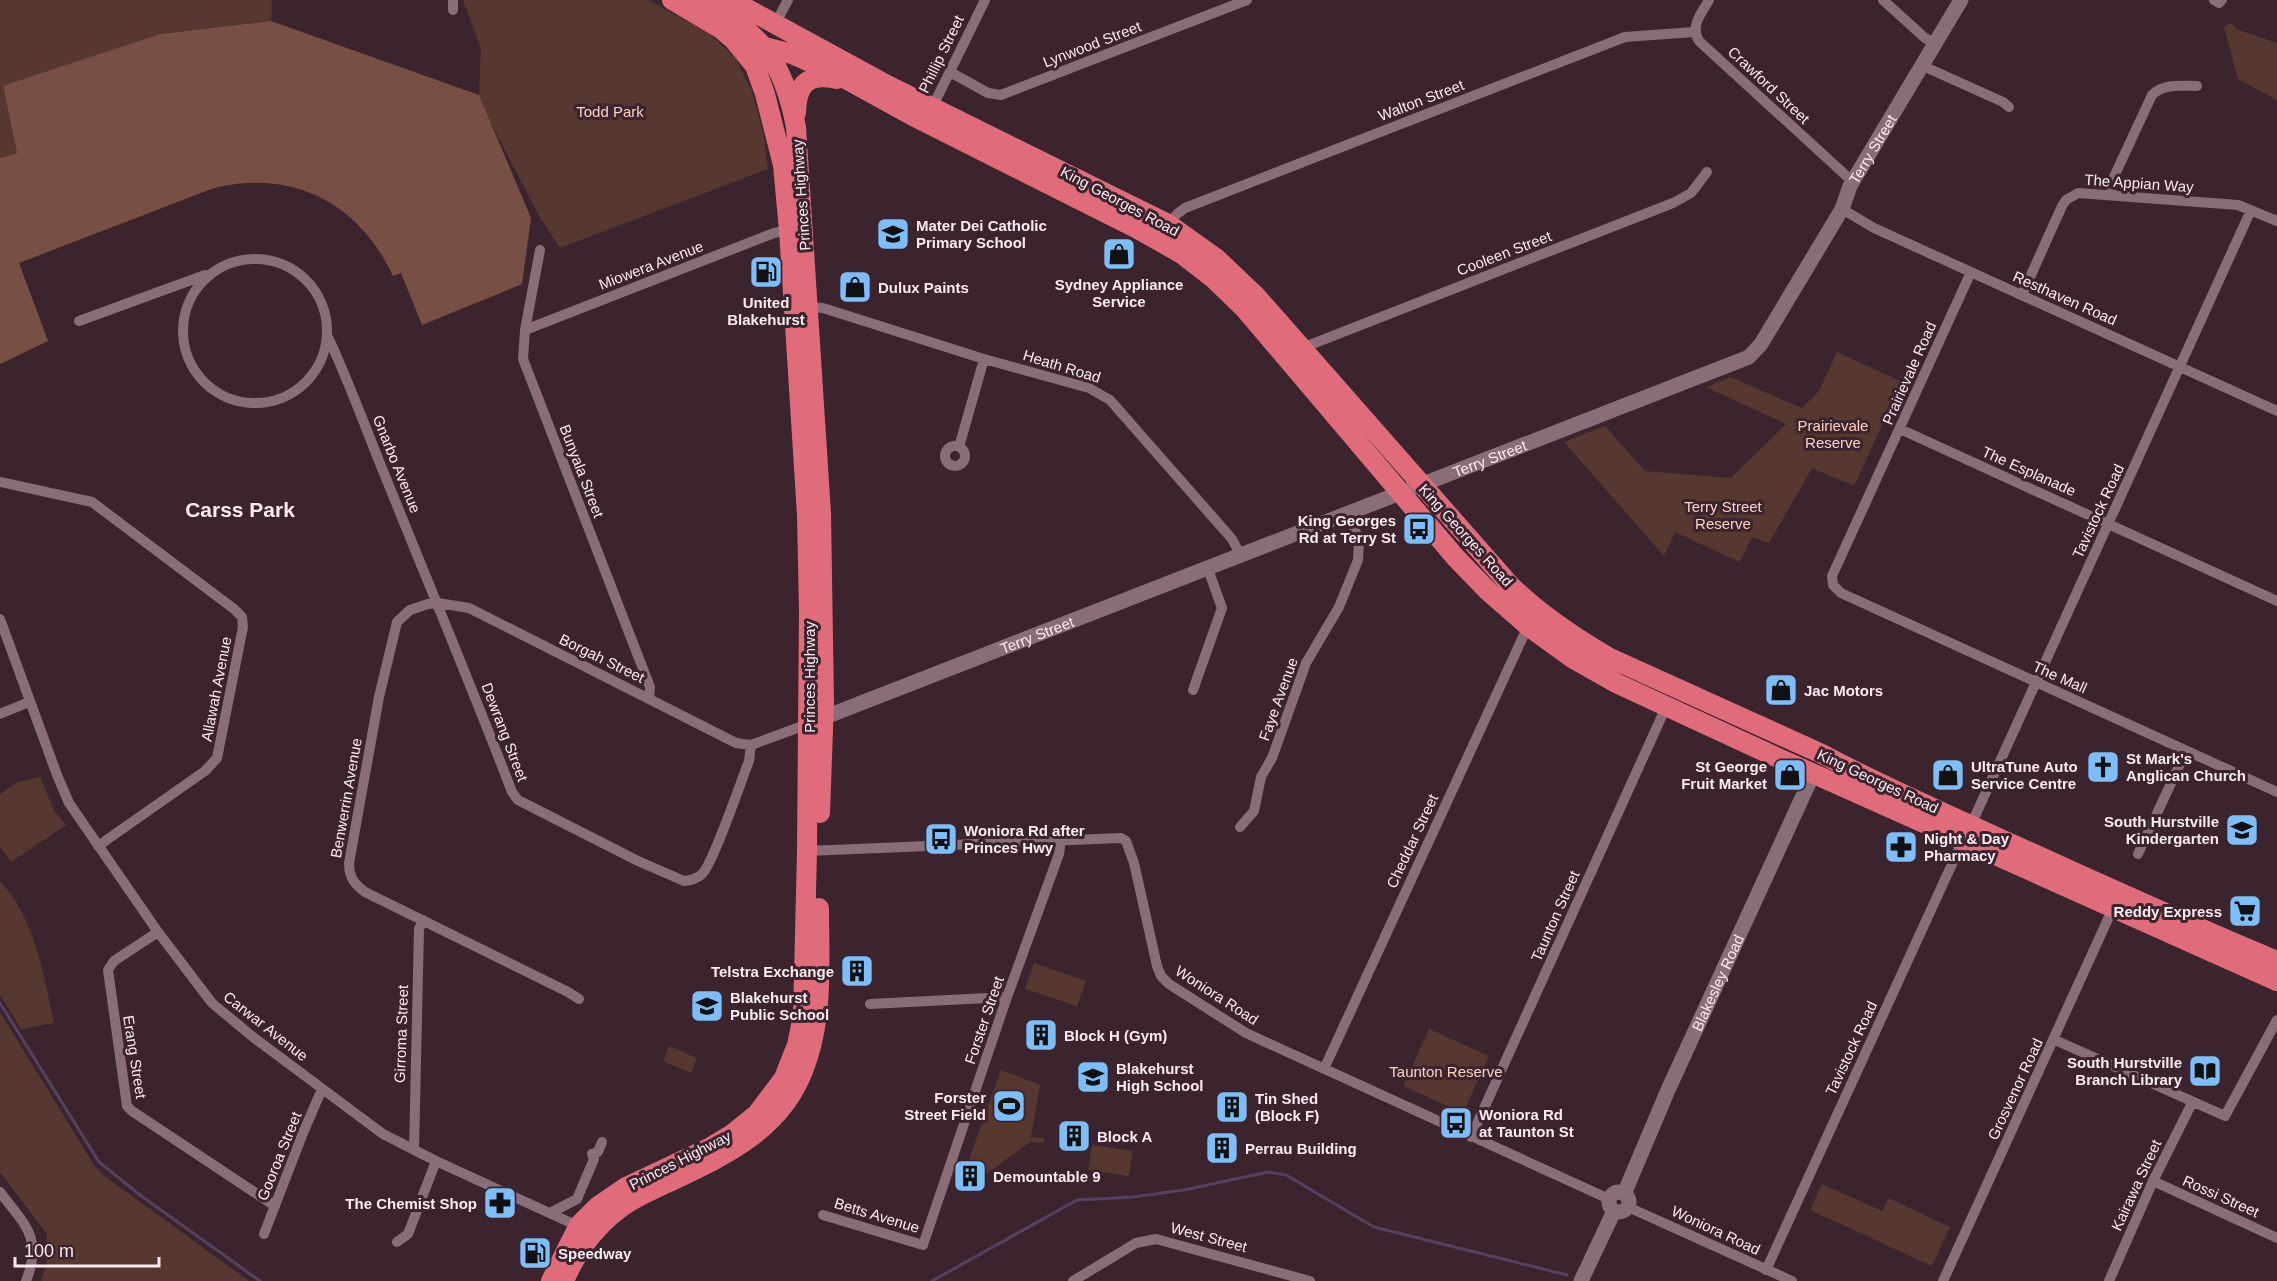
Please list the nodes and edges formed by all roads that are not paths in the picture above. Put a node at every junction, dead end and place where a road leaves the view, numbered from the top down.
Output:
1 (672, 0) edge
2 (702, 0) edge
3 (731, 0) edge
4 (788, 0) edge
5 (985, 0) edge
6 (1247, 0) edge
7 (1709, 0) edge
8 (1882, 0) edge
9 (1961, 0) edge
10 (2214, 0) edge
11 (2222, 0) edge
12 (1227, 4) edge
13 (775, 24) junction
14 (1694, 32) junction
15 (733, 39) junction
16 (1935, 44) junction
17 (765, 48) junction
18 (755, 66) junction
19 (1923, 66) junction
20 (950, 72) junction
21 (849, 82) junction
22 (2197, 86) dead end
23 (2009, 107) dead end
24 (929, 114) junction
25 (795, 127) junction
26 (1707, 172) dead end
27 (1853, 182) junction
28 (2111, 195) junction
29 (1842, 209) junction
30 (2251, 210) junction
31 (2277, 222) edge
32 (1168, 224) junction
33 (789, 231) junction
34 (540, 250) dead end
35 (1971, 272) junction
36 (208, 274) junction
37 (2022, 295) junction
38 (801, 308) junction
39 (79, 321) dead end
40 (525, 330) junction
41 (328, 337) junction
42 (1302, 348) junction
43 (984, 359) junction
44 (2180, 367) junction
45 (2277, 411) edge
46 (1900, 429) junction
47 (959, 447) dead end
48 (0, 482) edge
49 (1421, 485) junction
50 (1401, 493) junction
51 (1349, 514) junction
52 (2109, 523) junction
53 (1241, 556) junction
54 (1208, 569) junction
55 (1833, 585) joint
56 (2277, 601) edge
57 (438, 603) junction
58 (0, 620) edge
59 (1528, 626) junction
60 (2036, 682) junction
61 (1193, 690) dead end
62 (649, 698) junction
63 (29, 702) junction
64 (1666, 706) junction
65 (0, 714) edge
66 (816, 720) junction
67 (1771, 733) junction
68 (751, 745) junction
69 (2186, 751) junction
70 (1850, 769) junction
71 (1813, 774) junction
72 (2277, 792) edge
73 (1240, 827) dead end
74 (1968, 833) junction
75 (1061, 839) junction
76 (98, 846) junction
77 (813, 851) junction
78 (2138, 854) dead end
79 (2113, 908) junction
80 (423, 920) junction
81 (158, 932) junction
82 (2277, 961) edge
83 (2277, 981) edge
84 (1007, 997) junction
85 (579, 999) dead end
86 (870, 1004) dead end
87 (2277, 1020) edge
88 (2055, 1040) junction
89 (1324, 1070) junction
90 (322, 1089) junction
91 (2192, 1103) junction
92 (1471, 1137) junction
93 (602, 1142) dead end
94 (414, 1150) junction
95 (436, 1161) junction
96 (2153, 1181) junction
97 (0, 1192) edge
98 (1619, 1203) junction
99 (275, 1206) junction
100 (552, 1212) junction
101 (823, 1215) dead end
102 (585, 1230) junction
103 (264, 1234) dead end
104 (2277, 1238) edge
105 (397, 1242) dead end
106 (923, 1245) joint
107 (1766, 1269) junction
108 (26, 1281) edge
109 (550, 1281) edge
110 (564, 1281) edge
111 (1073, 1281) edge
112 (1310, 1281) edge
113 (1581, 1281) edge
114 (1792, 1281) edge
115 (1943, 1281) edge
116 (2109, 1281) edge

1 - 15 highway, Princes Highway
2 - 17 highway, Princes Highway
3 - 13 highway, King Georges Road
4 - 13 street
5 - 20 street, Phillip Street
6 - 12 street, Lynwood Street
7 - 14 street
8 - 16 street
9 - 16 street, Terry Street
10 - 11 street
12 - 20 street, Lynwood Street
13 - 17 highway
13 - 24 highway, King Georges Road
14 - 27 street, Crawford Street
14 - 32 street, Walton Street
15 - 17 highway, King Georges Road
15 - 18 highway, Princes Highway
16 - 19 street, Terry Street
17 - 18 highway
17 - 21 highway, King Georges Road
17 - 25 highway, Princes Highway
18 - 33 highway, Princes Highway
19 - 23 street
19 - 27 street, Terry Street
20 - 24 street, Phillip Street
21 - 24 highway, King Georges Road
21 - 25 highway
22 - 28 street
24 - 32 highway, King Georges Road
24 - 50 highway, King Georges Road
25 - 38 highway, Princes Highway
26 - 42 street, Cooleen Street
27 - 29 street, Terry Street
28 - 30 street, The Appian Way
28 - 37 street, The Appian Way
29 - 35 street, Resthaven Road
29 - 49 street, Terry Street
30 - 31 street, The Appian Way
30 - 44 street, Tavistock Road
32 - 42 highway, King Georges Road
33 - 38 highway, Princes Highway
33 - 40 street, Miowera Avenue
34 - 40 street, Bunyala Street
35 - 37 street, Resthaven Road
35 - 46 street, Prairievale Road
36 - 39 street, Gnarbo Avenue
36 - 41 street, Gnarbo Avenue
36 - 41 street, Gnarbo Avenue
37 - 44 street, Resthaven Road
38 - 43 street, Heath Road
38 - 66 highway, Princes Highway
40 - 62 street, Bunyala Street
41 - 57 street, Gnarbo Avenue
42 - 49 highway, King Georges Road
43 - 47 street
43 - 53 street, Heath Road
44 - 45 street, Resthaven Road
44 - 52 street, Tavistock Road
46 - 52 street, The Esplanade
46 - 55 street, Prairievale Road
48 - 76 street, Allawah Avenue
49 - 50 street, Terry Street
49 - 67 highway, King Georges Road
50 - 51 street, Terry Street
50 - 59 highway, King Georges Road
51 - 53 street, Terry Street
51 - 73 street, Faye Avenue
52 - 56 street, The Esplanade
52 - 60 street, Tavistock Road
53 - 54 street, Terry Street
54 - 61 street
54 - 66 street, Terry Street
55 - 60 street, The Mall
57 - 62 street, Borgah Street
57 - 68 street, Dewrang Street
57 - 80 street, Benwerrin Avenue
58 - 63 street, Carwar Avenue
59 - 64 highway, King Georges Road
59 - 89 street, Cheddar Street
60 - 69 street, The Mall
60 - 74 street, Tavistock Road
62 - 68 street, Borgah Street
63 - 65 street
63 - 76 street, Carwar Avenue
64 - 71 highway, King Georges Road
64 - 92 street, Taunton Street
66 - 68 street
66 - 77 highway, Princes Highway
67 - 70 highway, King Georges Road
67 - 71 highway
69 - 72 street, The Mall
69 - 78 street
70 - 71 highway
70 - 74 highway, King Georges Road
71 - 74 highway, King Georges Road
71 - 98 street, Blakesley Road
74 - 79 highway, King Georges Road
74 - 82 highway, King Georges Road
74 - 107 street, Tavistock Road
75 - 77 street, Woniora Road
75 - 84 street, Forster Street
75 - 89 street, Woniora Road
76 - 81 street, Carwar Avenue
77 - 102 highway, Princes Highway
79 - 83 highway, King Georges Road
79 - 88 street, Grosvenor Road
80 - 85 street, Benwerrin Avenue
80 - 94 street, Girroma Street
81 - 90 street, Carwar Avenue
81 - 99 street, Erang Street
84 - 86 street
84 - 106 street, Forster Street
87 - 91 street
88 - 91 street
88 - 115 street, Grosvenor Road
89 - 92 street, Woniora Road
90 - 94 street, Carwar Avenue
90 - 99 street, Gooroa Street
91 - 96 street, Kairawa Street
92 - 98 street, Woniora Road
93 - 100 street
94 - 95 street, Carwar Avenue
95 - 100 street, Carwar Avenue
95 - 105 street
96 - 104 street, Rossi Street
96 - 116 street, Kairawa Street
97 - 108 street
98 - 107 street, Woniora Road
98 - 113 street, Blakesley Road
99 - 103 street, Gooroa Street
100 - 102 street, Carwar Avenue
101 - 106 street, Betts Avenue
102 - 109 highway, Princes Highway
102 - 110 highway, Princes Highway
107 - 114 street, Woniora Road
111 - 112 street, West Street

